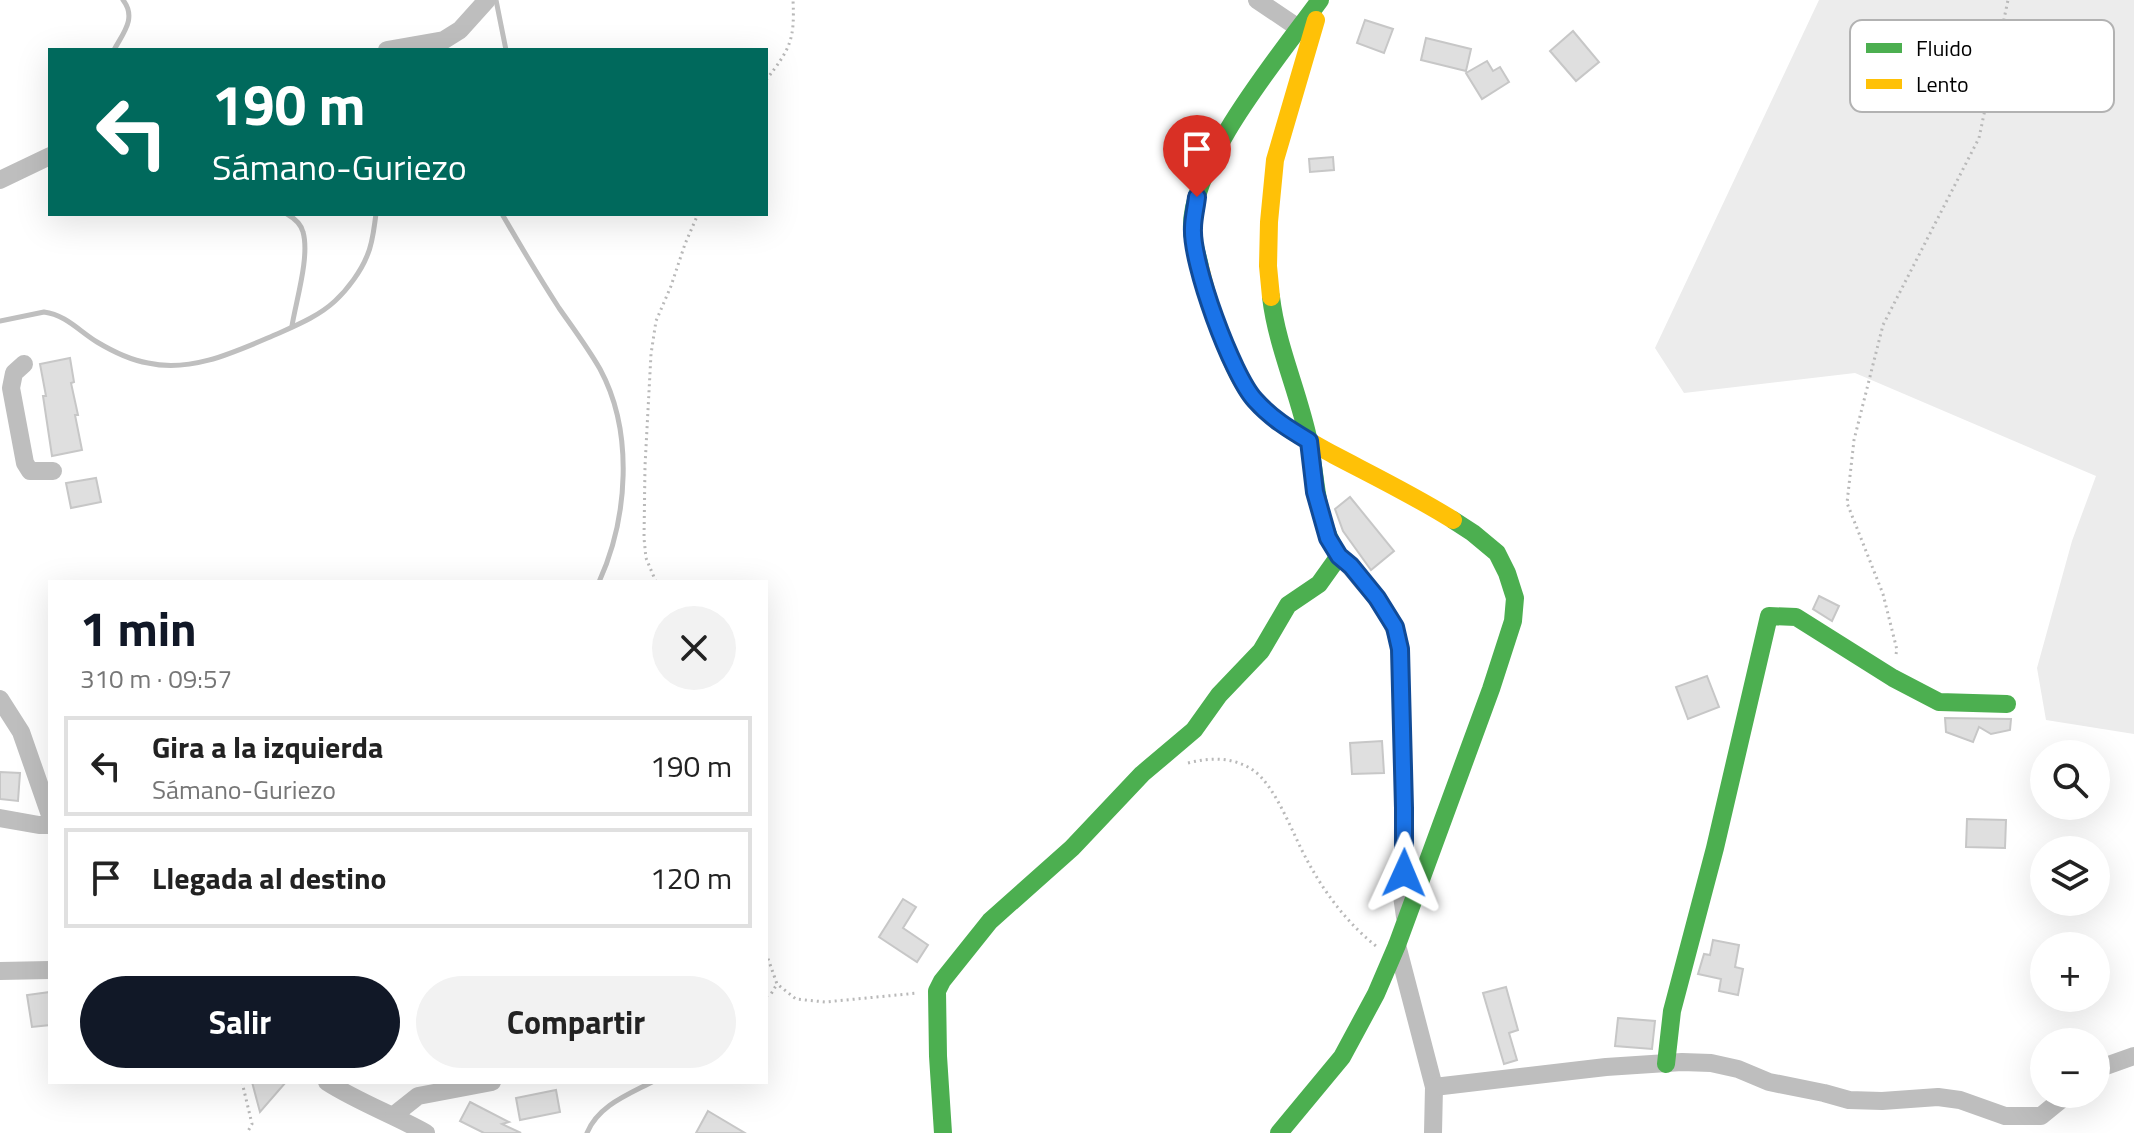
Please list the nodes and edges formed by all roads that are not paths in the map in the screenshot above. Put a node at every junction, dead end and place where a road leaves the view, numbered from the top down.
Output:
1 (1257, 0) edge
2 (1321, 0) edge
3 (485, 1) edge
4 (1300, 29) junction
5 (398, 48) edge
6 (48, 157) edge
7 (0, 180) edge
8 (24, 364) dead end
9 (6, 388) edge
10 (1309, 441) junction
11 (53, 471) dead end
12 (1339, 556) junction
13 (0, 699) edge
14 (2007, 704) dead end
15 (48, 809) edge
16 (0, 818) edge
17 (48, 825) edge
18 (1406, 922) junction
19 (1395, 951) junction
20 (48, 970) edge
21 (0, 971) edge
22 (2134, 1056) edge
23 (1666, 1064) junction
24 (2110, 1065) edge
25 (330, 1084) edge
26 (481, 1084) edge
27 (1434, 1087) junction
28 (2051, 1108) edge
29 (394, 1115) junction
30 (426, 1133) edge
31 (943, 1133) edge
32 (1279, 1133) edge
33 (1433, 1133) edge

1 - 4 street
2 - 4 street
2 - 10 street
3 - 5 street
4 - 10 street
6 - 7 street
8 - 9 street
9 - 11 street
10 - 12 street
10 - 18 street
12 - 18 street
12 - 31 street
13 - 15 street
14 - 23 street
16 - 17 street
18 - 19 street
19 - 27 street
19 - 32 street
20 - 21 street
22 - 24 street
23 - 27 street
23 - 28 street
25 - 29 street
26 - 29 street
27 - 33 street
29 - 30 street

